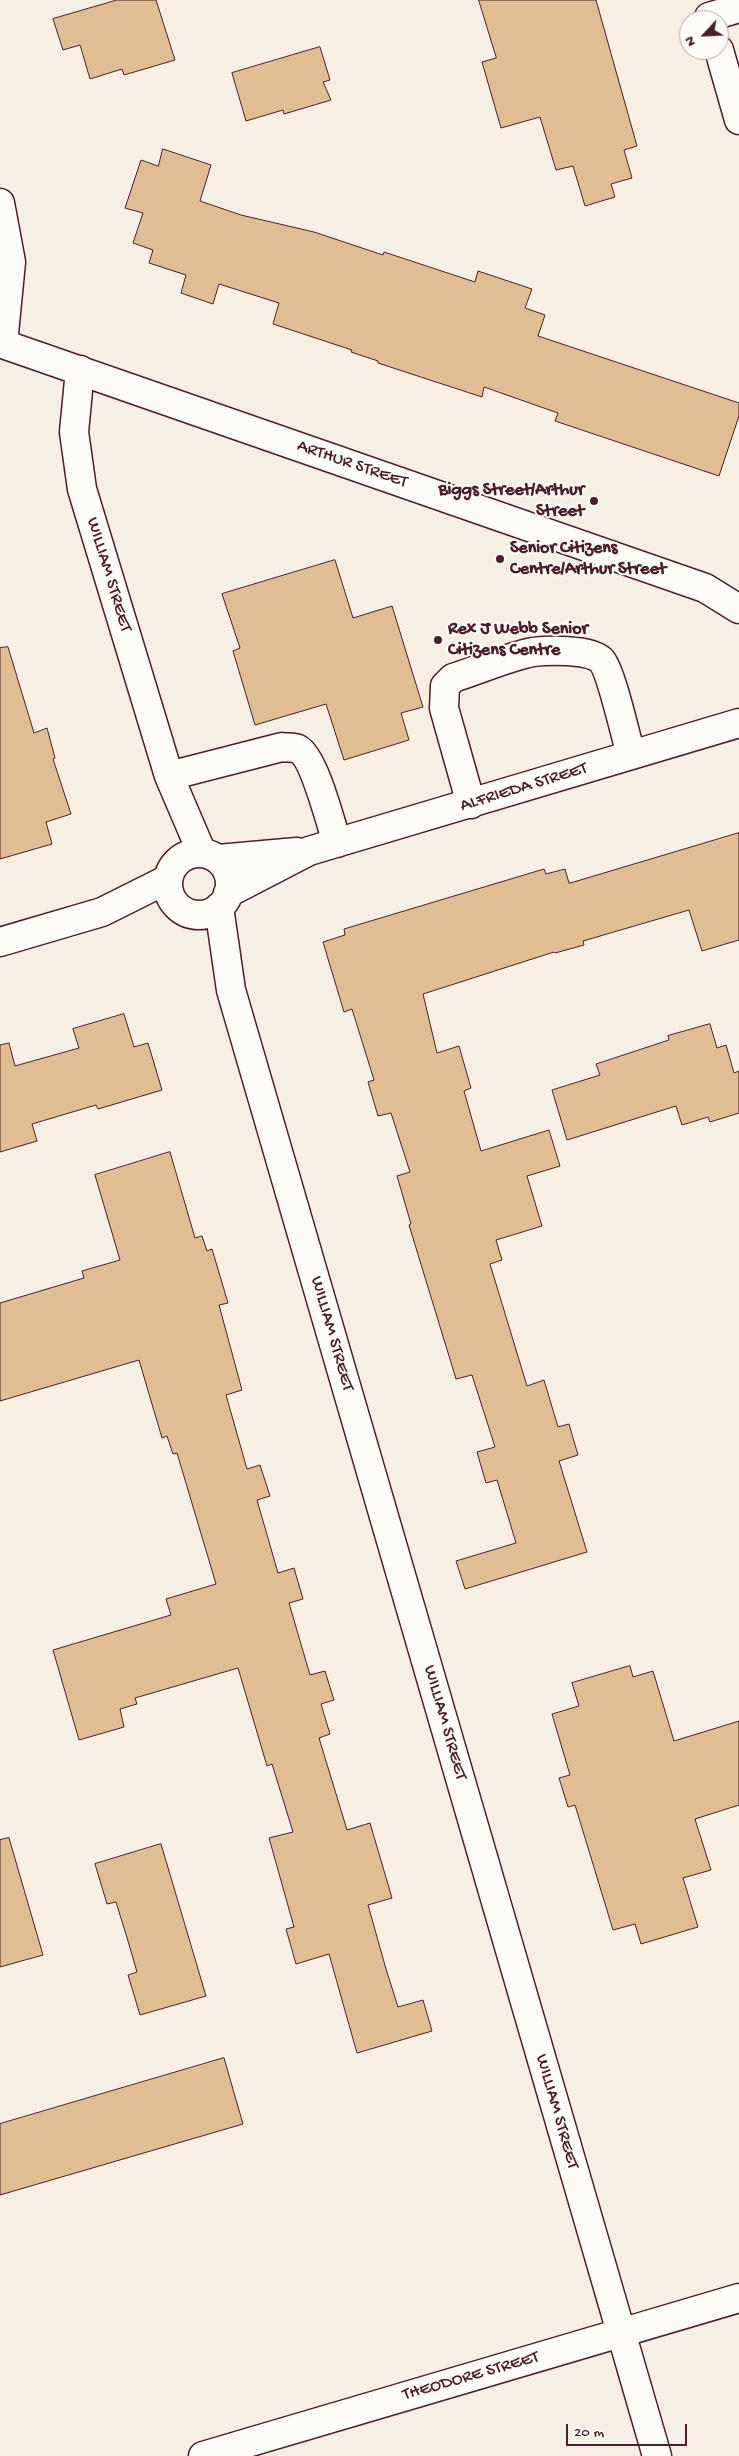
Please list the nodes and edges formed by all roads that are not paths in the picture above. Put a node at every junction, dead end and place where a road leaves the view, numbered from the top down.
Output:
1 (739, 8) edge
2 (724, 10) edge
3 (722, 60) edge
4 (739, 120) edge
5 (0, 203) edge
6 (2, 344) edge
7 (80, 370) junction
8 (705, 588) junction
9 (739, 590) edge
10 (739, 609) edge
11 (739, 723) edge
12 (631, 755) junction
13 (169, 776) junction
14 (472, 804) junction
15 (337, 843) junction
16 (309, 851) junction
17 (191, 863) junction
18 (205, 905) junction
19 (102, 912) junction
20 (0, 942) edge
21 (739, 2298) edge
22 (620, 2334) junction
23 (203, 2456) edge
24 (657, 2456) edge

1 - 2 street
3 - 4 street
5 - 6 street
6 - 7 street, ARTHUR STREET
7 - 8 street, ARTHUR STREET
7 - 13 street, WILLIAM STREET
8 - 9 street, ARTHUR STREET
8 - 10 street, ARTHUR STREET
11 - 12 street, ALFRIEDA STREET
12 - 14 street, ALFRIEDA STREET
12 - 14 street
13 - 15 street
13 - 17 street, WILLIAM STREET
14 - 15 street, ALFRIEDA STREET
15 - 16 street, ALFRIEDA STREET
16 - 17 street, ALFRIEDA STREET
16 - 18 street, ALFRIEDA STREET
17 - 18 street
17 - 18 street
17 - 19 street, ALFRIEDA STREET
18 - 19 street, ALFRIEDA STREET
18 - 22 street, WILLIAM STREET
19 - 20 street, ALFRIEDA STREET
21 - 22 street, THEODORE STREET
22 - 23 street, THEODORE STREET
22 - 24 street, WILLIAM STREET

